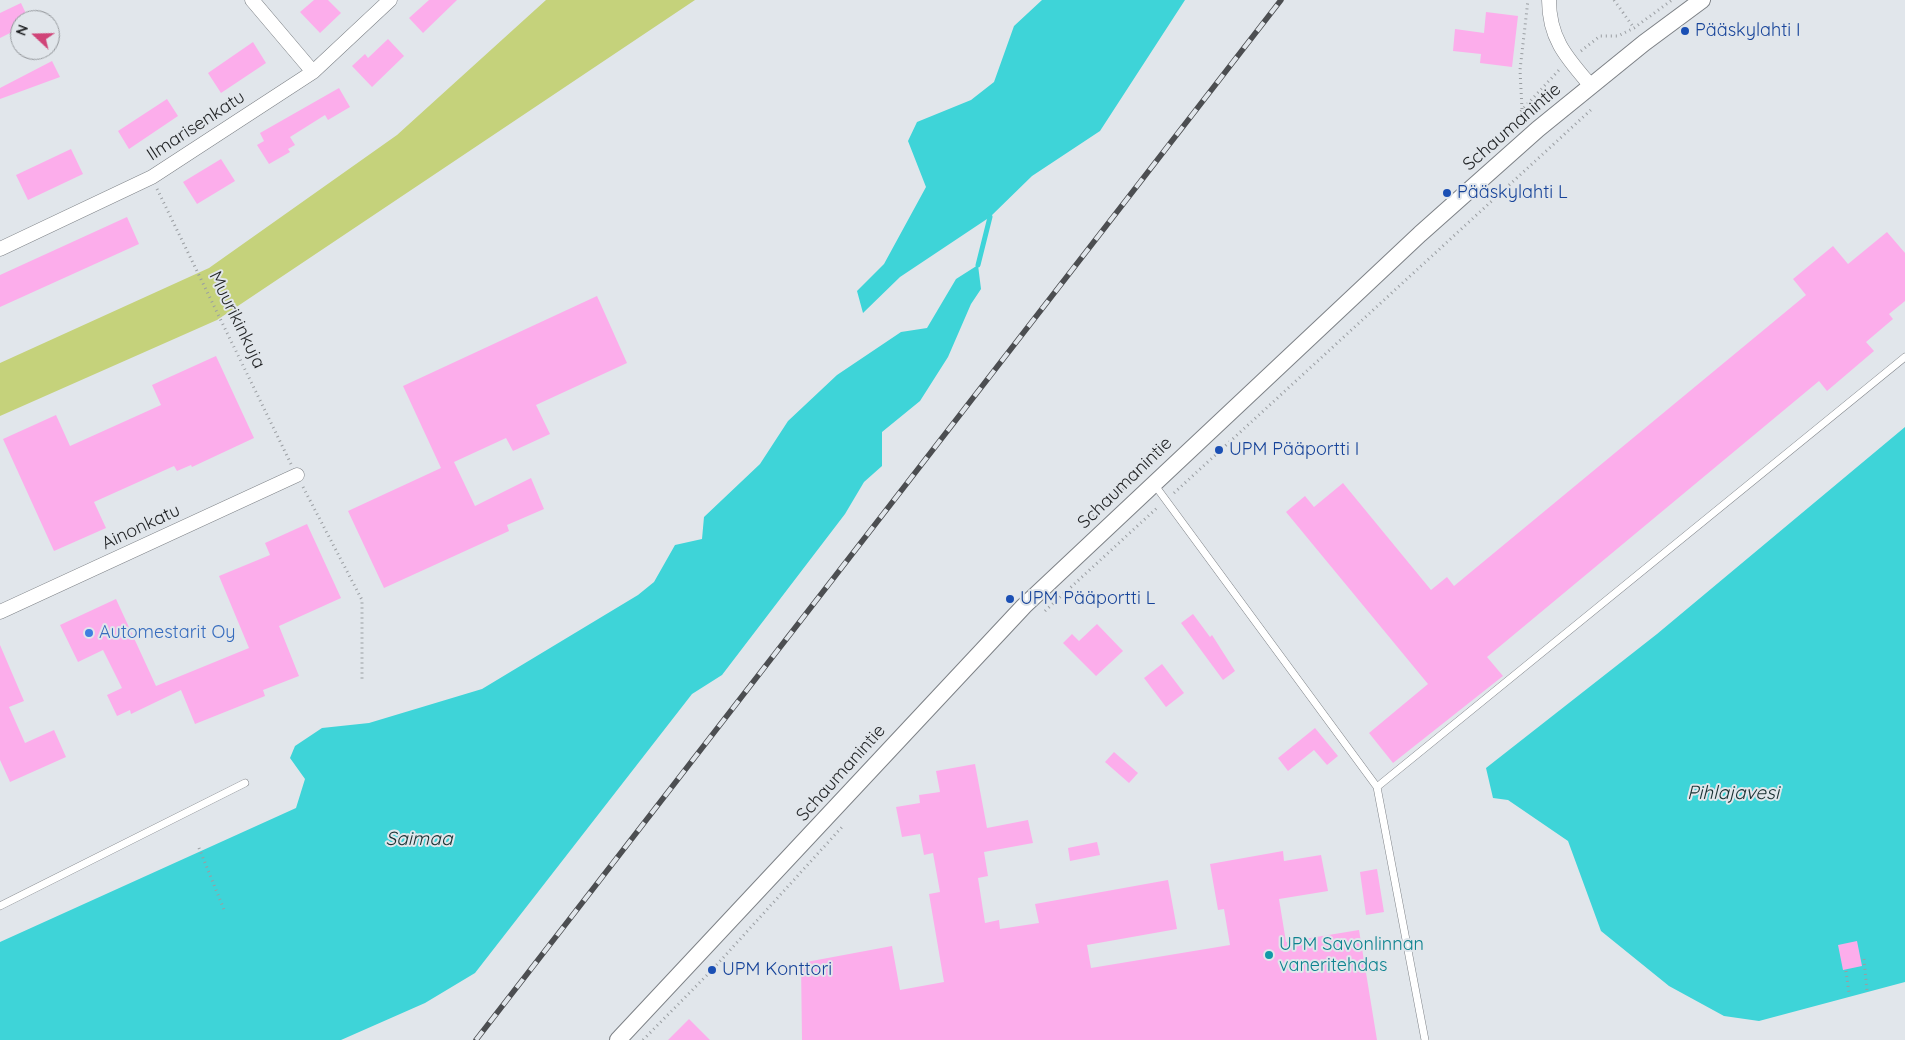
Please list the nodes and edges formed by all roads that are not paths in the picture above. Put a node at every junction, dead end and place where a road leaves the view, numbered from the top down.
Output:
1 (252, 0) edge
2 (390, 0) edge
3 (1549, 0) edge
4 (1702, 0) edge
5 (313, 72) junction
6 (1591, 86) junction
7 (0, 249) edge
8 (1905, 358) edge
9 (297, 475) road end
10 (1153, 483) junction
11 (0, 612) edge
12 (245, 783) dead end
13 (1377, 787) junction
14 (0, 906) edge
15 (618, 1040) edge
16 (1425, 1040) edge

1 - 5 street
2 - 5 street, Ilmarisenkatu
3 - 6 street
4 - 6 street, Schaumanintie
5 - 7 street, Ilmarisenkatu
6 - 10 street, Schaumanintie
8 - 13 lane
9 - 11 street, Ainonkatu
10 - 13 lane
10 - 15 street, Schaumanintie
12 - 14 lane
13 - 16 lane

